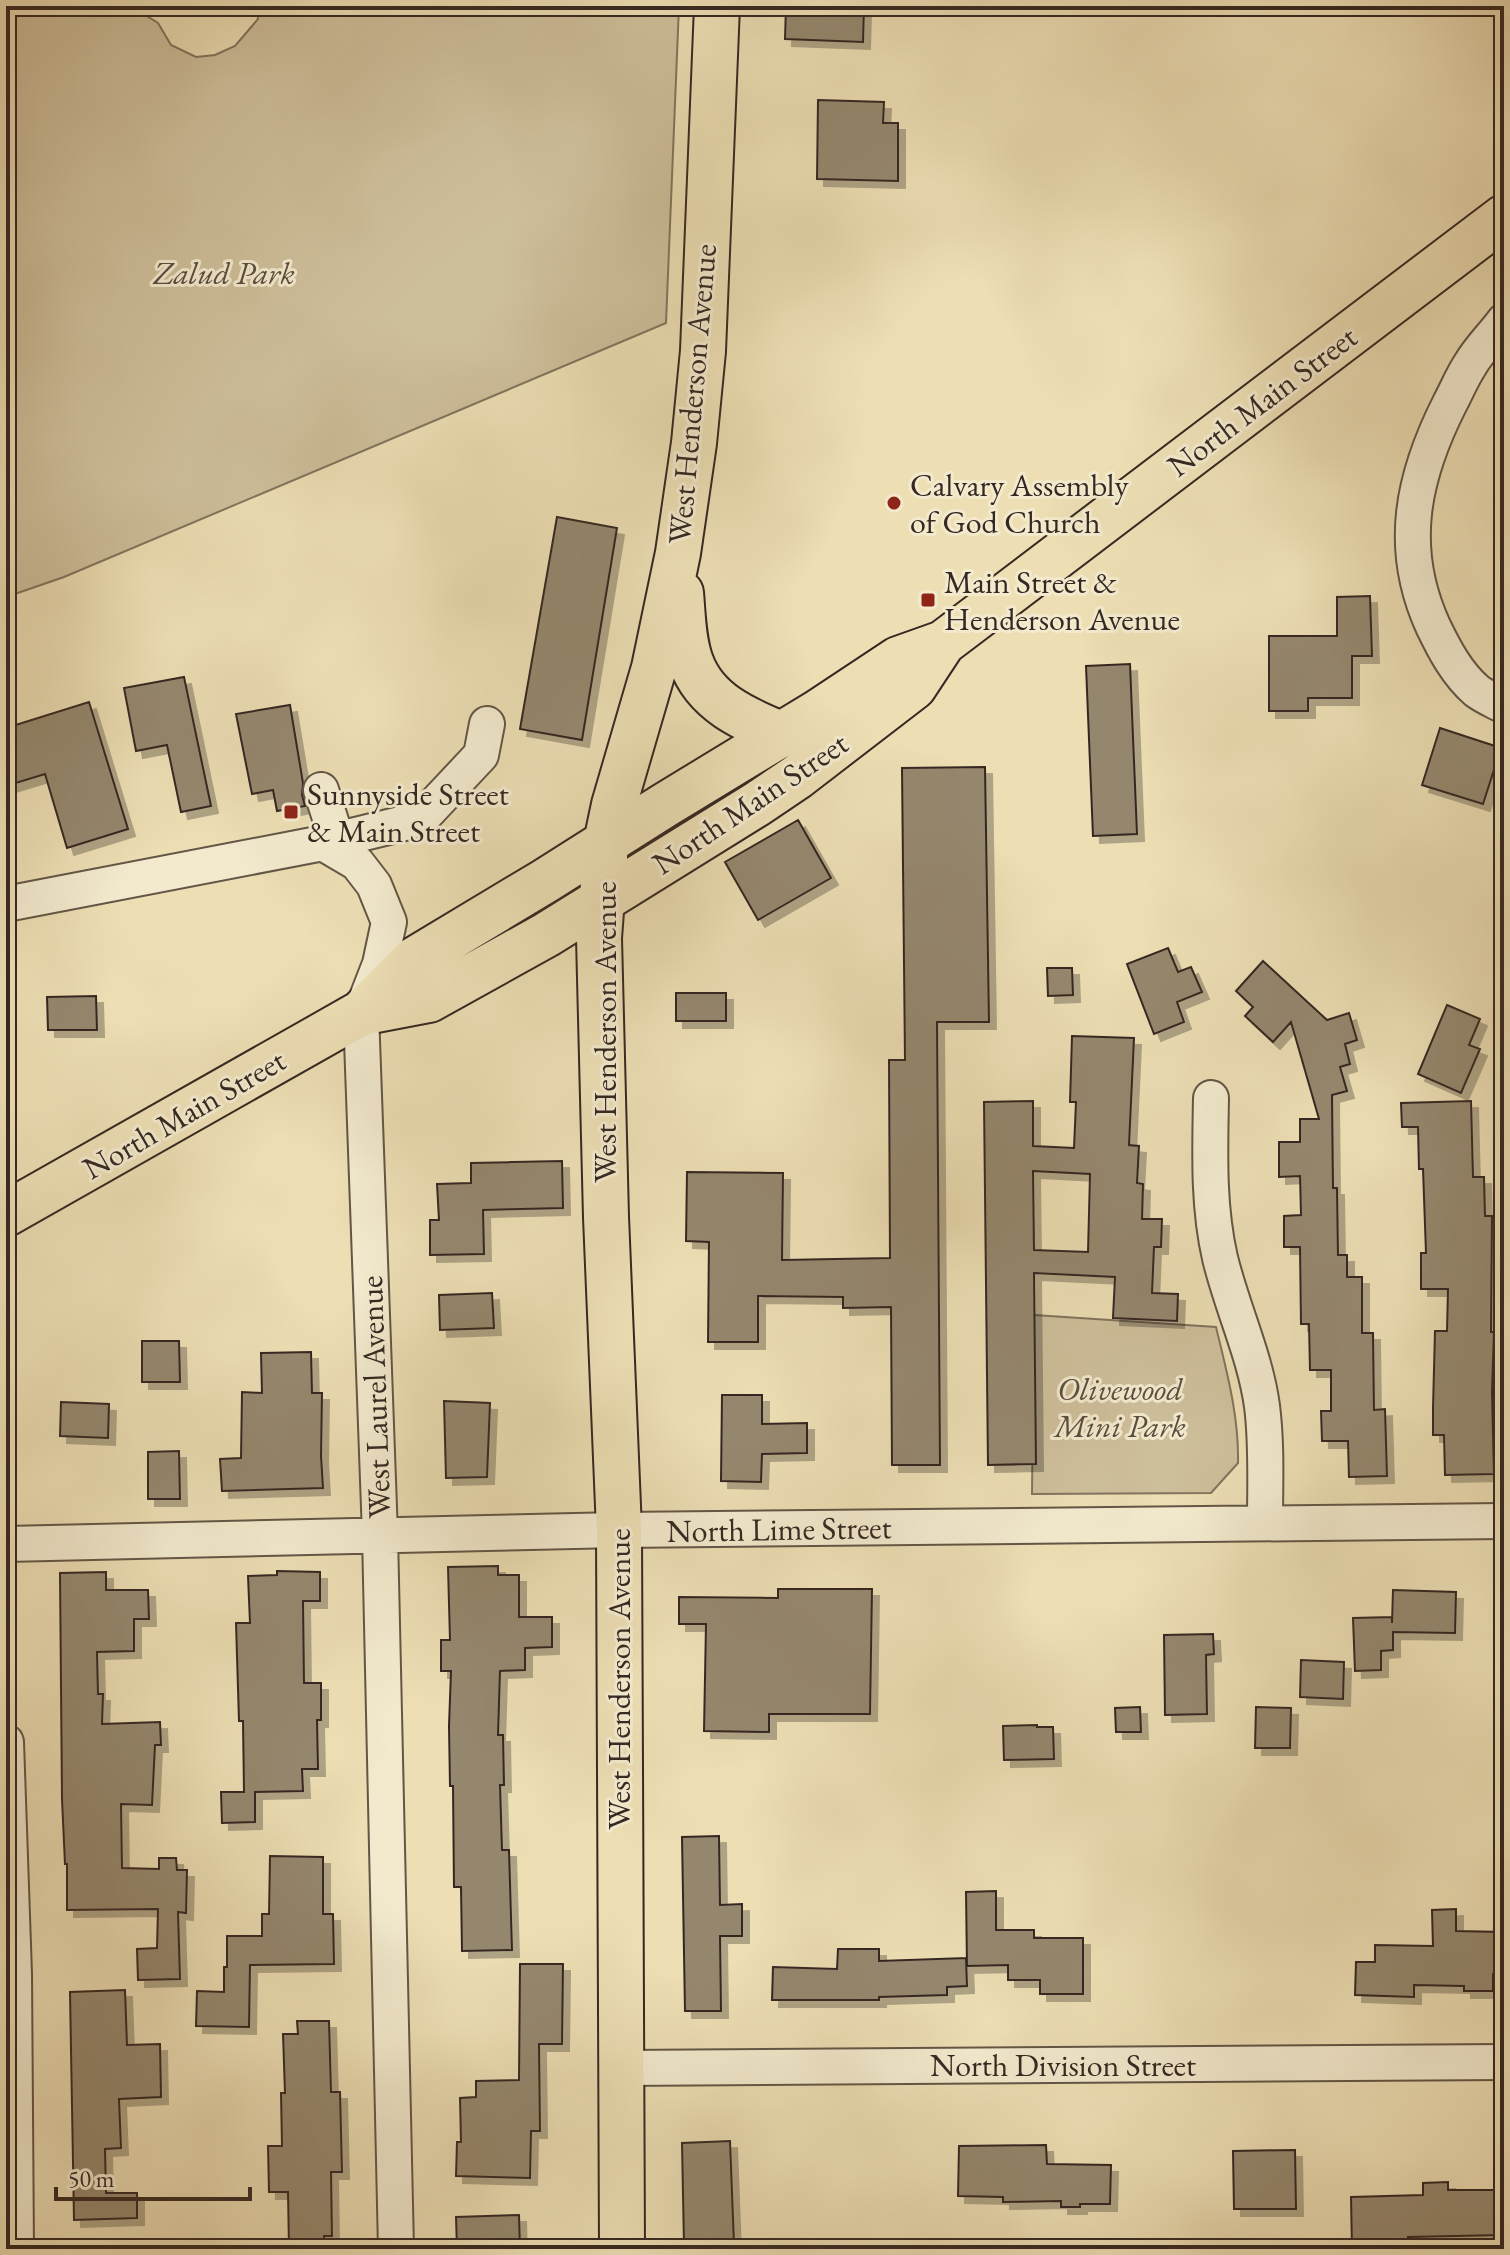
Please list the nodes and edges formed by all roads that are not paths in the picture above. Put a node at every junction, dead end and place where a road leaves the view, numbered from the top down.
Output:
1 (717, 6) edge
2 (1504, 217) edge
3 (1504, 321) edge
4 (678, 553) junction
5 (943, 643) junction
6 (1504, 706) edge
7 (487, 724) dead end
8 (781, 734) junction
9 (321, 790) dead end
10 (330, 841) junction
11 (606, 843) junction
12 (600, 900) junction
13 (6, 904) edge
14 (361, 1013) junction
15 (1211, 1098) dead end
16 (6, 1214) edge
17 (1504, 1521) edge
18 (1265, 1523) junction
19 (619, 1530) junction
20 (380, 1535) junction
21 (6, 1544) edge
22 (6, 1742) edge
23 (1504, 2062) edge
24 (622, 2068) junction
25 (16, 2249) edge
26 (396, 2249) edge
27 (622, 2249) edge

1 - 4 main road, West Henderson Avenue
2 - 5 main road, North Main Street
3 - 6 street
4 - 8 main road
4 - 11 main road, West Henderson Avenue
5 - 8 main road, North Main Street
5 - 12 main road, North Main Street
7 - 10 street
8 - 11 main road, North Main Street
9 - 10 street
10 - 13 street
10 - 14 street, West Laurel Avenue
11 - 12 main road, West Henderson Avenue
11 - 14 main road, North Main Street
12 - 14 main road, North Main Street
12 - 19 main road, West Henderson Avenue
14 - 16 main road, North Main Street
14 - 20 street, West Laurel Avenue
15 - 18 street
17 - 18 street, North Lime Street
18 - 19 street, North Lime Street
19 - 20 street, North Lime Street
19 - 24 main road, West Henderson Avenue
20 - 21 street, North Lime Street
20 - 26 street, West Laurel Avenue
22 - 25 street
23 - 24 street, North Division Street
24 - 27 main road, West Henderson Avenue

